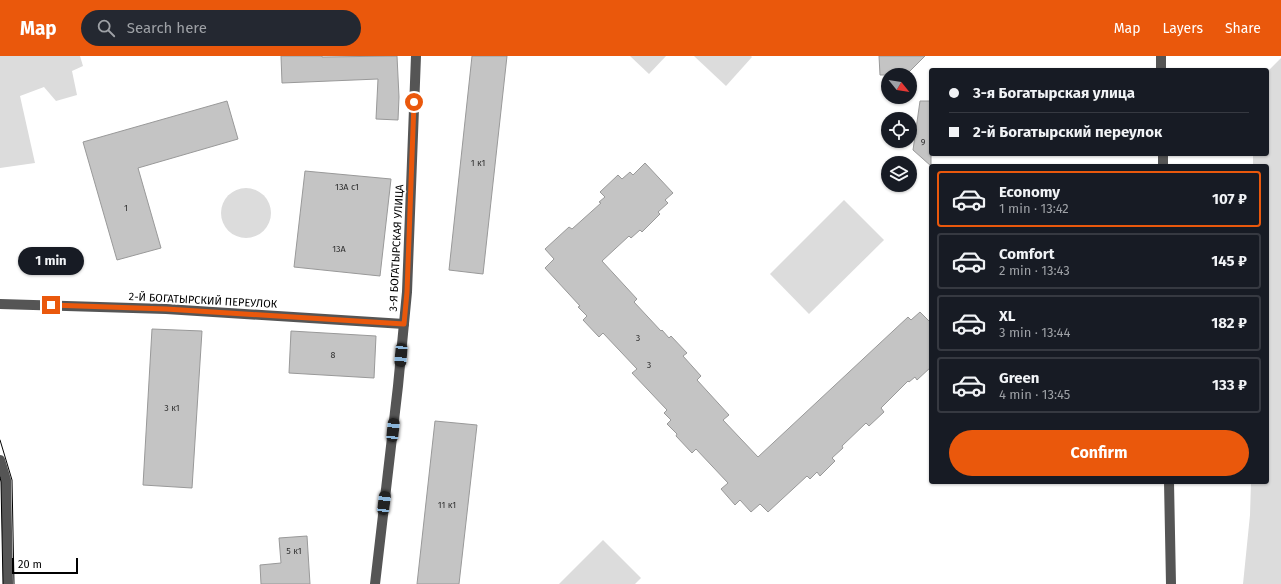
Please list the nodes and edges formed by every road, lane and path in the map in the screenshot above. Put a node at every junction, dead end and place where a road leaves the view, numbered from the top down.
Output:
1 (416, 56) edge
2 (1161, 56) edge
3 (1161, 68) edge
4 (0, 304) edge
5 (404, 324) junction
6 (0, 460) edge
7 (1169, 484) edge
8 (8, 584) edge
9 (375, 584) edge
10 (1171, 584) edge

1 - 5 street, 3-Я БОГАТЫРСКАЯ УЛИЦА
2 - 3 street
4 - 5 street, 2-Й БОГАТЫРСКИЙ ПЕРЕУЛОК
5 - 9 street, 3-Я БОГАТЫРСКАЯ УЛИЦА
6 - 8 street
7 - 10 street

